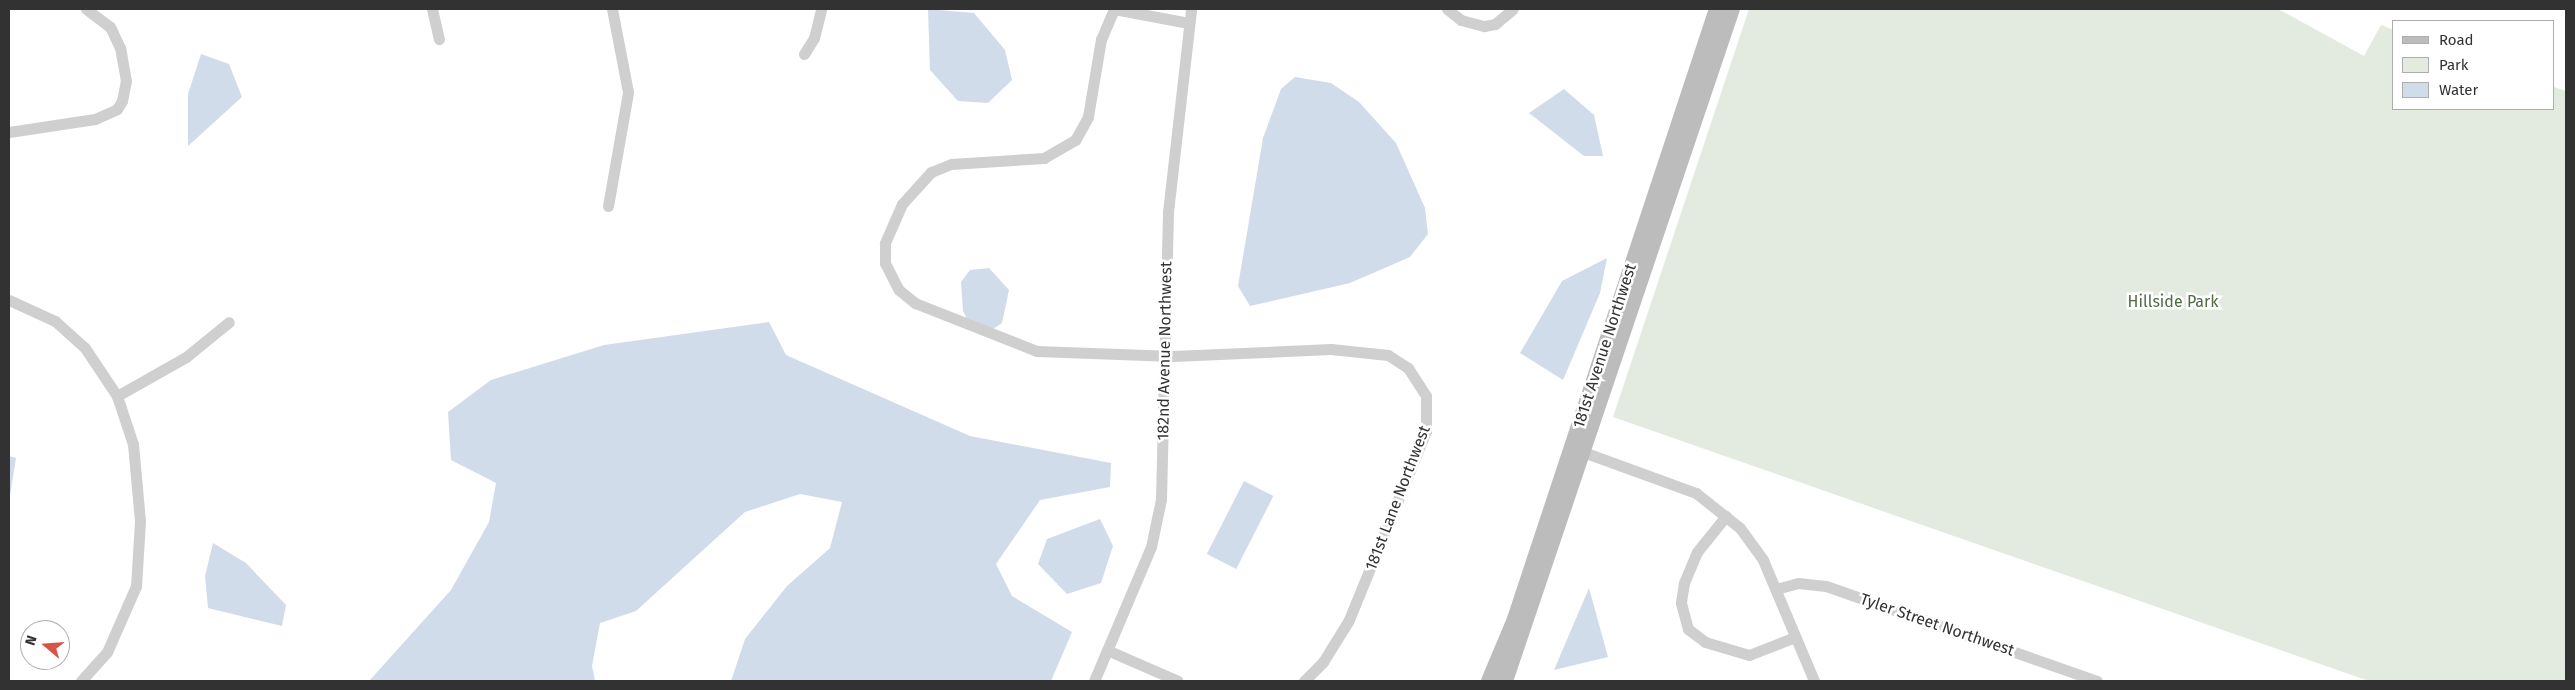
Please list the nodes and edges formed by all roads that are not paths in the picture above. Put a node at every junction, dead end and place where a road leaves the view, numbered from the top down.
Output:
1 (86, 9) edge
2 (432, 9) edge
3 (612, 9) edge
4 (821, 9) edge
5 (1114, 9) edge
6 (1191, 9) edge
7 (1448, 9) edge
8 (1513, 9) edge
9 (1717, 9) edge
10 (1732, 9) edge
11 (1189, 23) junction
12 (440, 39) dead end
13 (804, 54) dead end
14 (9, 132) edge
15 (608, 206) dead end
16 (9, 300) edge
17 (229, 322) dead end
18 (1166, 356) junction
19 (117, 396) junction
20 (1578, 450) junction
21 (1726, 516) junction
22 (1776, 589) junction
23 (1795, 637) junction
24 (1107, 650) junction
25 (81, 681) edge
26 (1094, 681) edge
27 (1178, 681) edge
28 (1304, 681) edge
29 (1489, 681) edge
30 (1505, 681) edge
31 (1814, 681) edge
32 (2097, 681) edge

1 - 14 street
2 - 12 street
3 - 15 street
4 - 13 street
5 - 11 street
5 - 18 street
6 - 11 street, 182nd Avenue Northwest
7 - 8 street
9 - 20 main road, 181st Avenue Northwest
10 - 20 main road, 181st Avenue Northwest
11 - 18 street, 182nd Avenue Northwest
16 - 19 street
17 - 19 street
18 - 24 street, 182nd Avenue Northwest
18 - 28 street, 181st Lane Northwest
19 - 25 street
20 - 21 street
20 - 29 main road, 181st Avenue Northwest
20 - 30 main road, 181st Avenue Northwest
21 - 22 street
21 - 23 street
22 - 23 street
22 - 32 street, Tyler Street Northwest
23 - 31 street
24 - 26 street, 182nd Avenue Northwest
24 - 27 street

